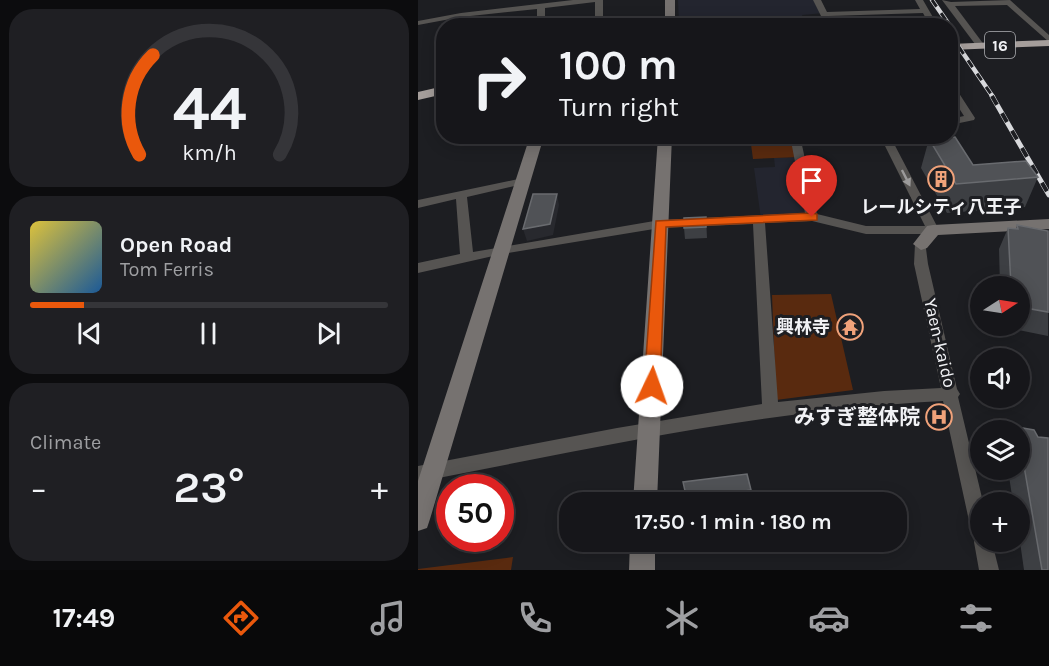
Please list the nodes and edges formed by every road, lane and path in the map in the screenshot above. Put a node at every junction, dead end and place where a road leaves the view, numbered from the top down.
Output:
1 (485, 0) edge
2 (593, 0) edge
3 (599, 0) edge
4 (670, 0) edge
5 (817, 0) edge
6 (919, 0) edge
7 (1008, 1) edge
8 (948, 2) edge
9 (541, 6) junction
10 (926, 10) junction
11 (491, 12) junction
12 (824, 14) junction
13 (463, 18) edge
14 (541, 18) edge
15 (599, 18) edge
16 (670, 18) edge
17 (826, 18) edge
18 (930, 18) edge
19 (436, 22) edge
20 (418, 23) edge
21 (1048, 42) edge
22 (981, 46) junction
23 (958, 47) edge
24 (436, 92) edge
25 (418, 96) edge
26 (958, 99) edge
27 (958, 120) edge
28 (535, 144) edge
29 (665, 144) edge
30 (797, 144) edge
31 (889, 144) edge
32 (523, 181) junction
33 (461, 194) junction
34 (418, 204) edge
35 (812, 217) junction
36 (759, 219) junction
37 (660, 224) junction
38 (1040, 224) edge
39 (933, 230) junction
40 (921, 244) joint
41 (502, 250) junction
42 (467, 258) junction
43 (418, 268) edge
44 (952, 394) junction
45 (770, 408) junction
46 (649, 429) junction
47 (426, 472) edge
48 (646, 492) edge
49 (972, 492) edge
50 (418, 519) edge
51 (643, 552) edge
52 (985, 552) edge
53 (642, 570) edge
54 (989, 570) edge

1 - 11 street
2 - 9 street
3 - 15 street
4 - 16 street
5 - 12 street
6 - 10 street
7 - 8 street
7 - 21 street
8 - 22 street
9 - 11 street
9 - 14 street
10 - 12 street
10 - 18 street
11 - 13 street
12 - 17 street
19 - 20 street
21 - 22 highway, 16
22 - 23 highway, 16
24 - 25 highway
26 - 27 street
28 - 32 street
29 - 37 street
30 - 35 street
31 -> 39 street
32 - 33 street
32 - 41 street
33 - 34 street
33 - 42 street
35 - 36 street
35 - 39 street
36 - 37 street
36 - 45 street
37 - 41 street
37 - 46 street
38 - 39 street
39 - 40 street, Yaen-kaido
40 - 44 street, Yaen-kaido
41 - 42 street
41 - 47 street
42 - 43 street
44 - 45 street
44 - 49 street, Yaen-kaido
45 - 46 street
46 - 47 street
46 - 48 street
47 - 50 street
51 - 53 street
52 - 54 street

